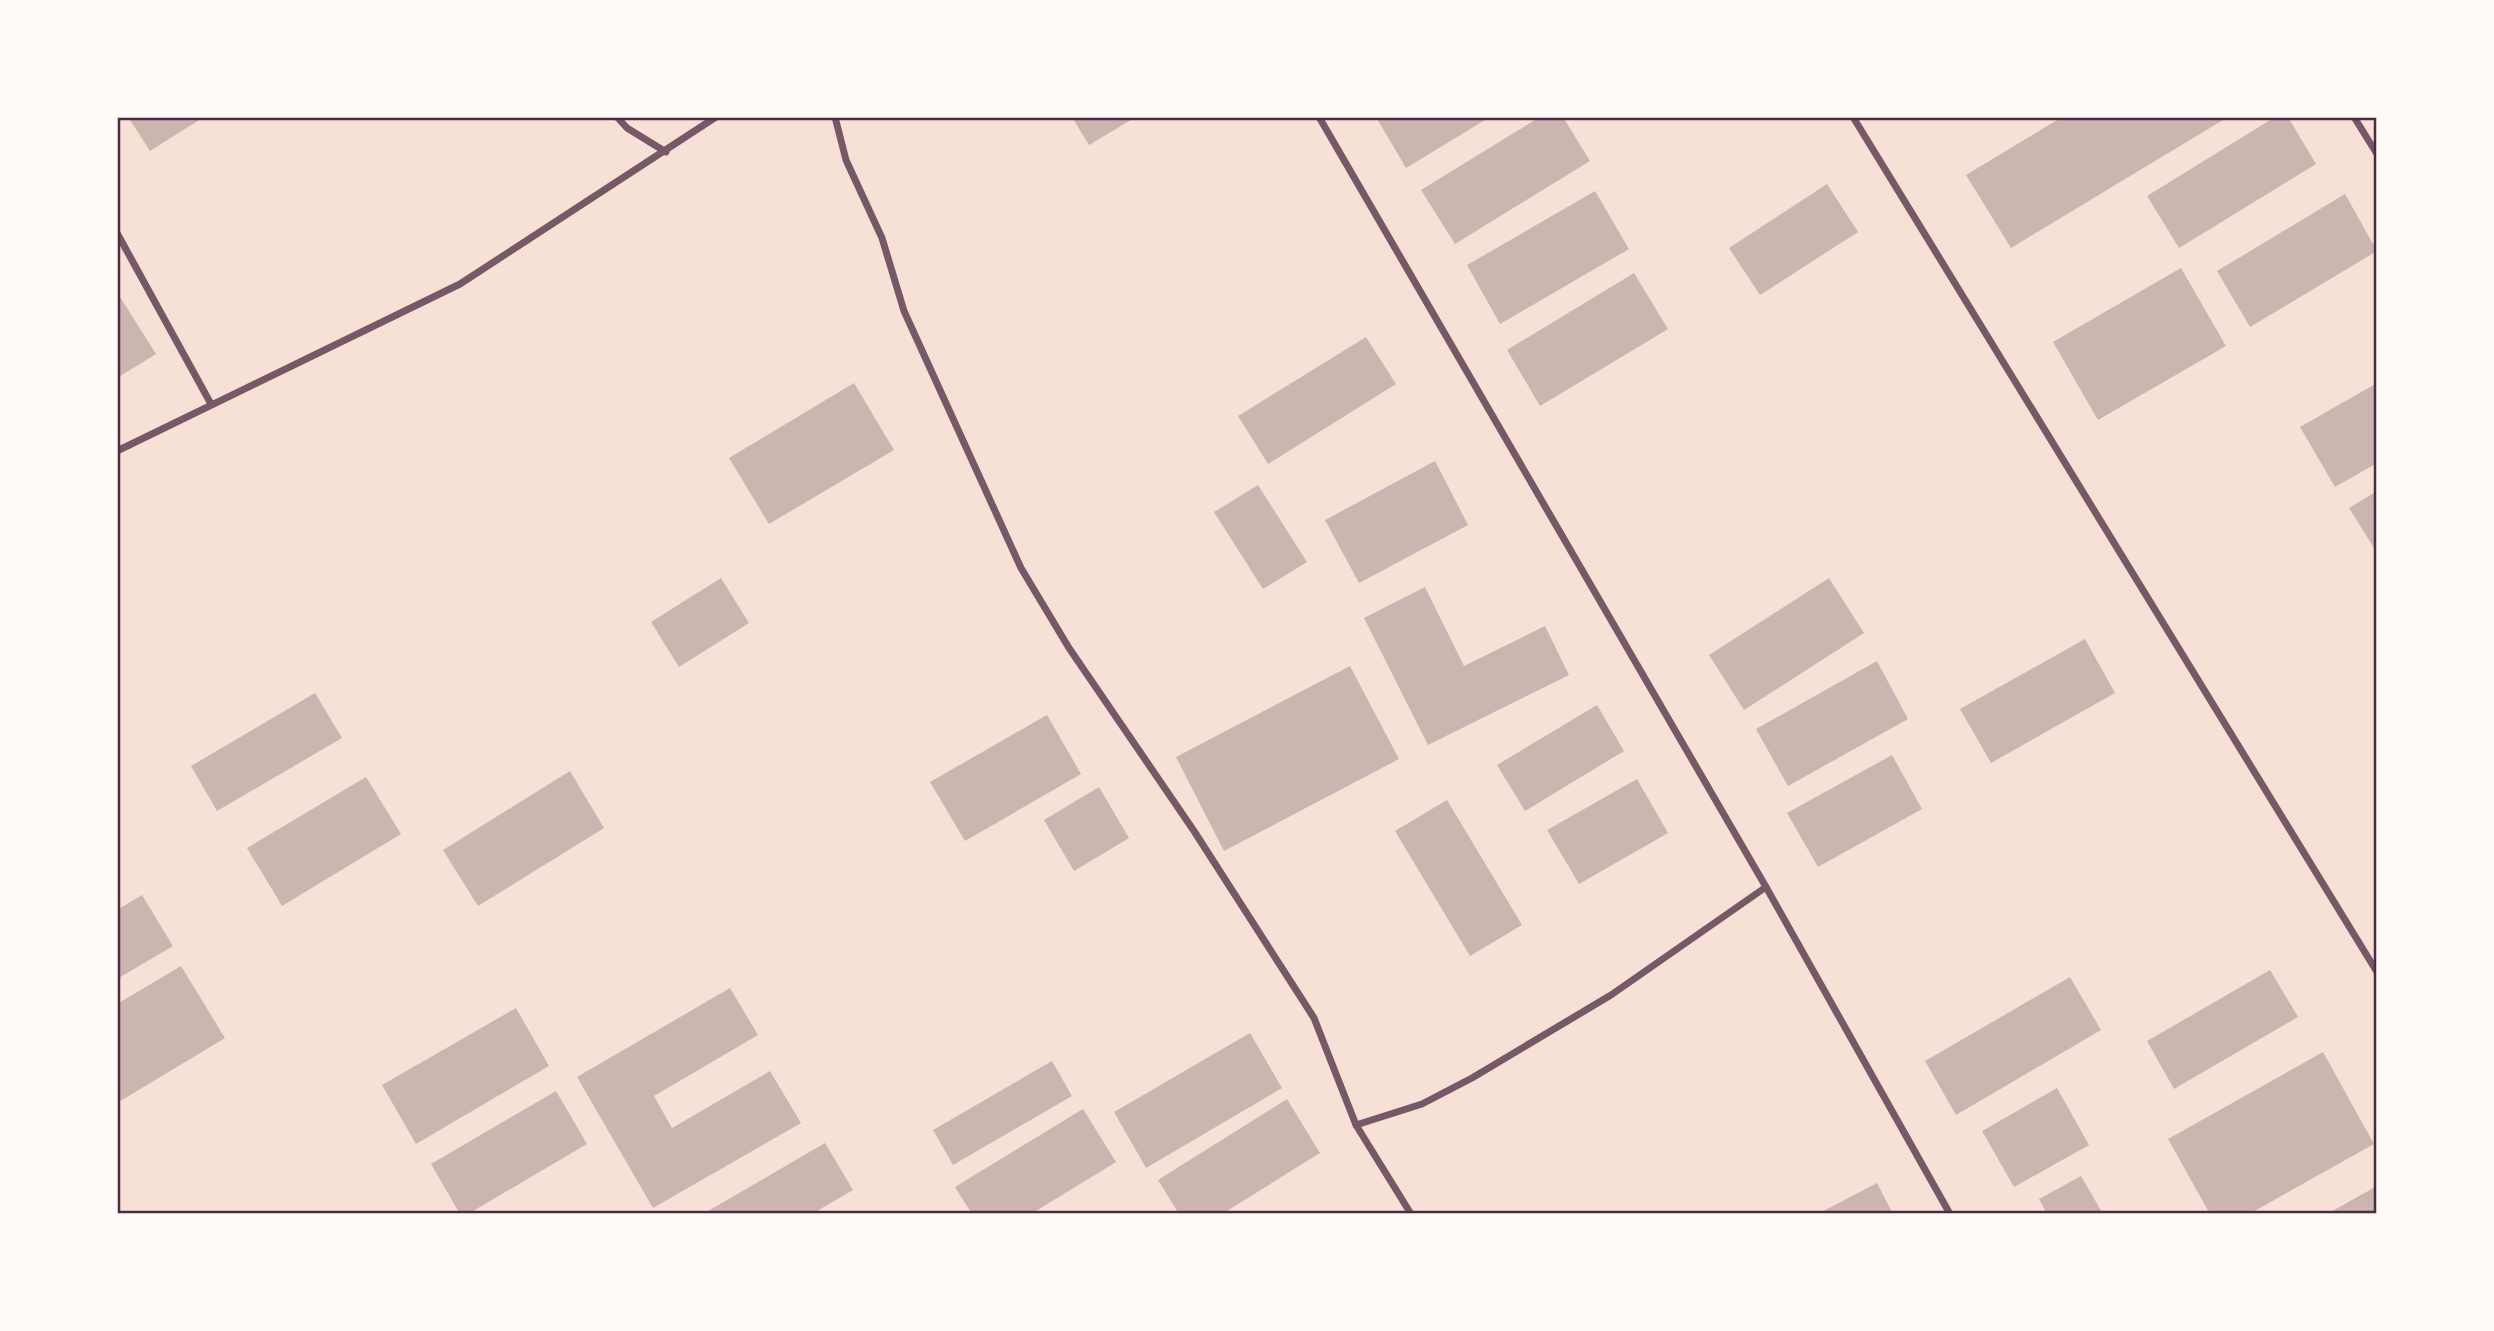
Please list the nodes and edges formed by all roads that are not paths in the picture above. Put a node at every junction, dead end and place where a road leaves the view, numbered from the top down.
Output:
1 (617, 117) edge
2 (716, 117) edge
3 (835, 117) edge
4 (1319, 117) edge
5 (1853, 117) edge
6 (2354, 117) edge
7 (666, 152) junction
8 (2377, 154) edge
9 (117, 233) edge
10 (211, 404) junction
11 (117, 450) edge
12 (1766, 887) junction
13 (2377, 972) edge
14 (1356, 1125) junction
15 (1411, 1214) edge
16 (1950, 1214) edge

1 - 7 street
2 - 7 street
3 - 14 street
4 - 12 street
5 - 13 street
6 - 8 street
7 - 10 street
9 - 10 street
10 - 11 street
12 - 14 street
12 - 16 street
14 - 15 street

